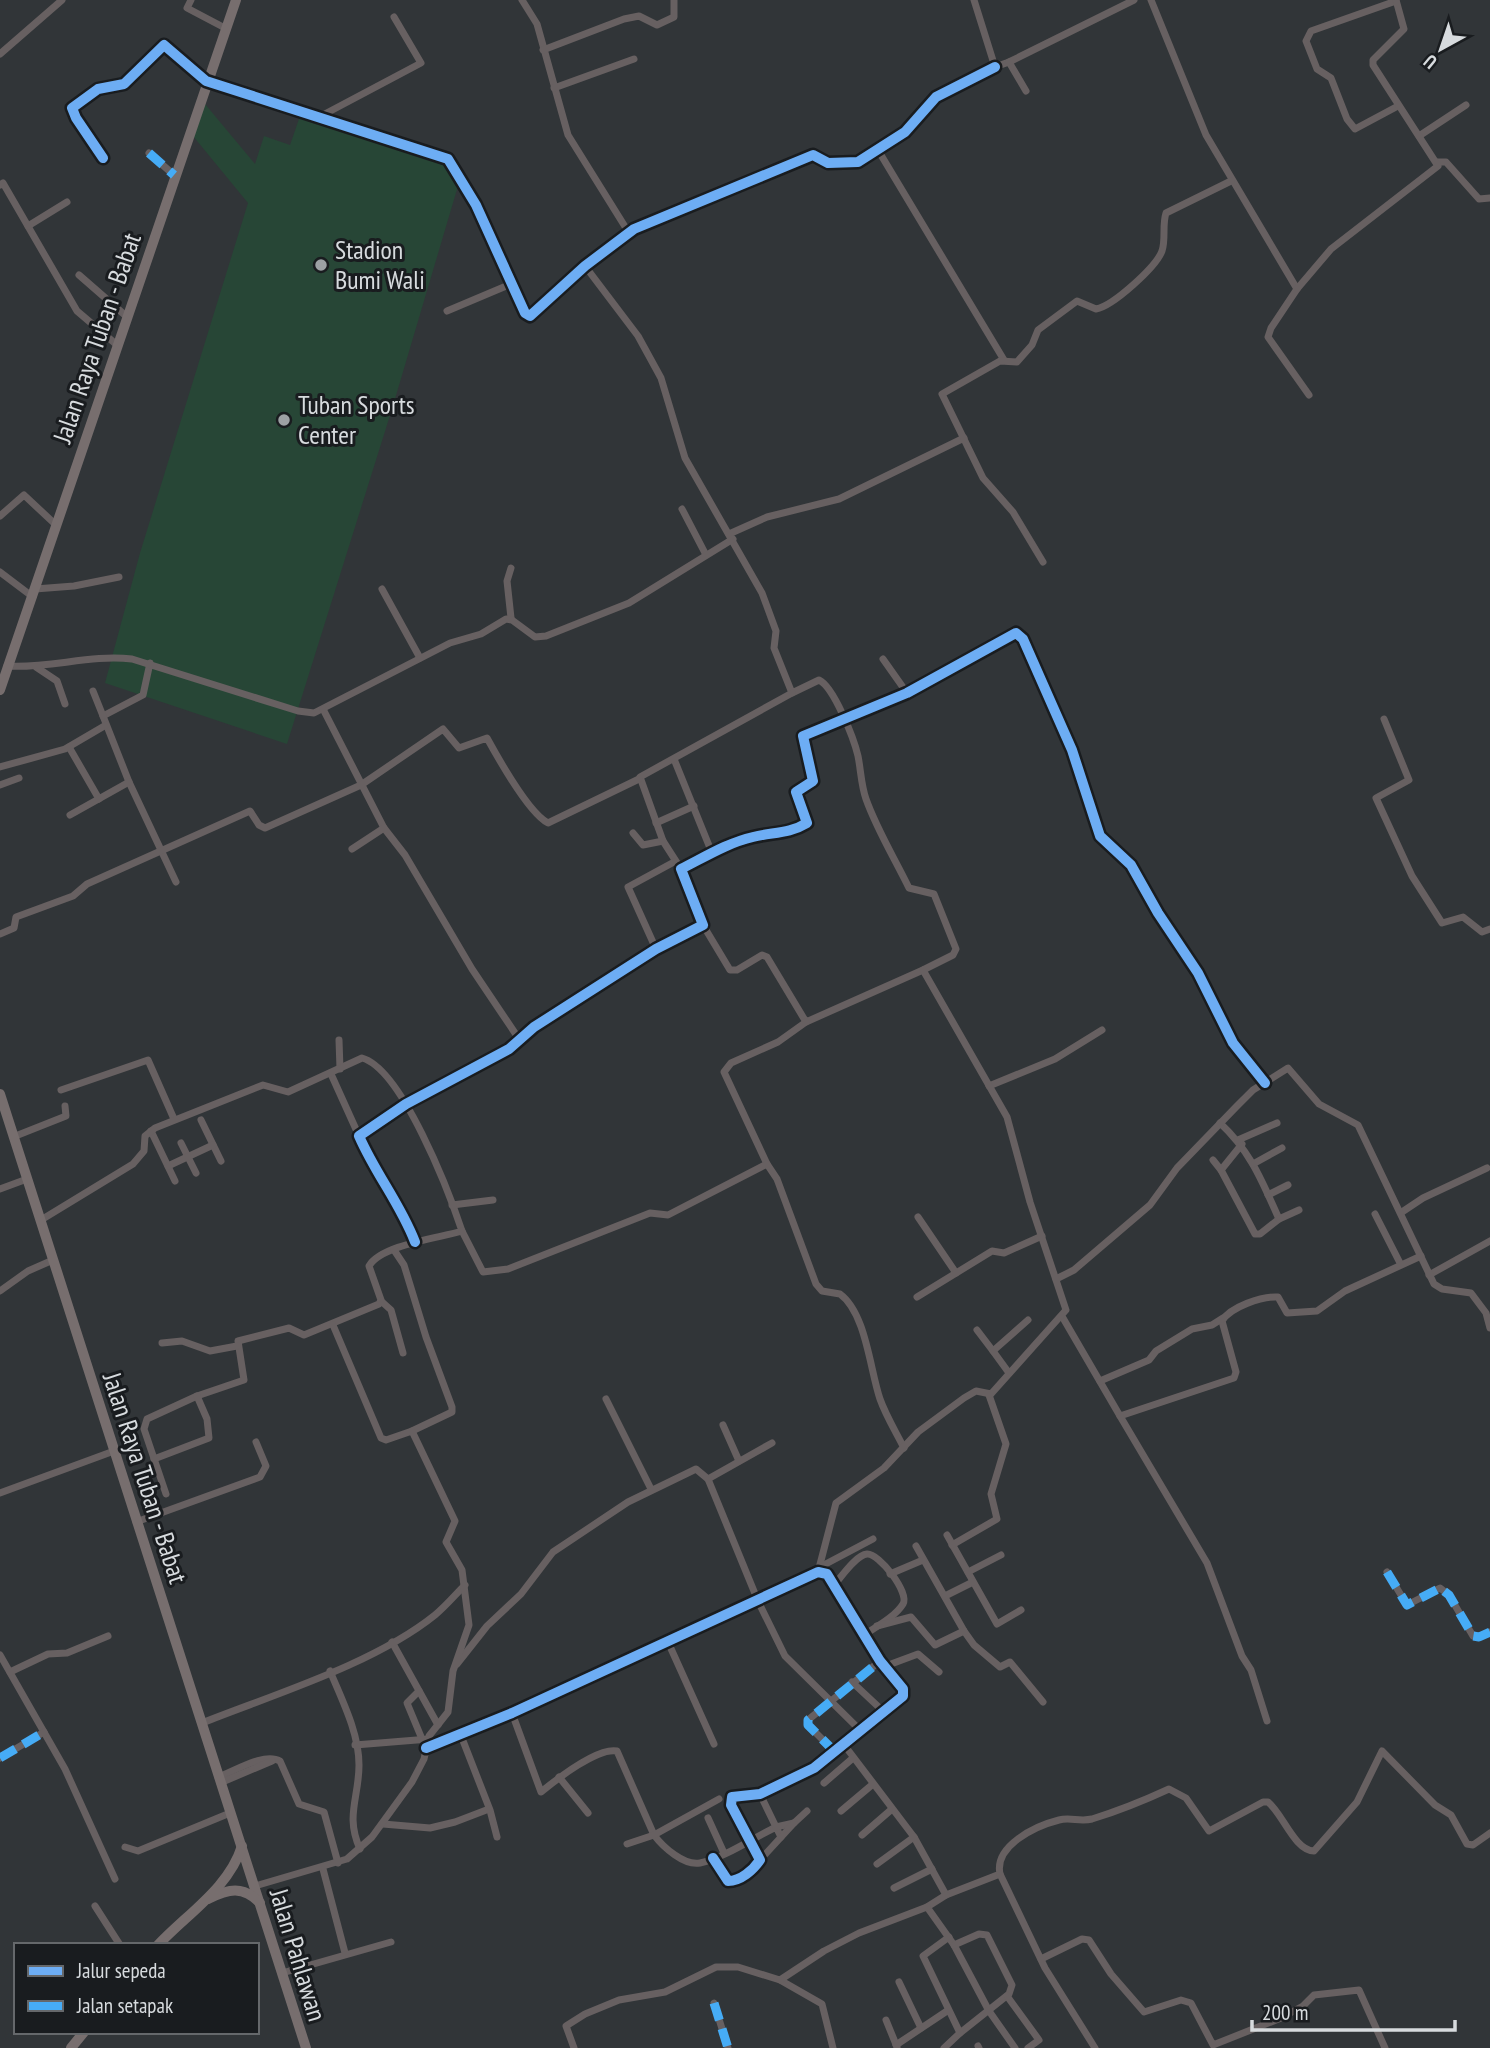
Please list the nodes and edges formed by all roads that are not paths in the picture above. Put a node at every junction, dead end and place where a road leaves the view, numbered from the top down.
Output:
1 (62, 0) edge
2 (191, 0) edge
3 (236, 0) edge
4 (522, 0) edge
5 (674, 0) edge
6 (974, 0) edge
7 (1134, 0) edge
8 (1151, 0) edge
9 (1396, 0) edge
10 (394, 17) dead end
11 (225, 28) junction
12 (543, 50) junction
13 (0, 54) edge
14 (634, 59) dead end
15 (1009, 62) junction
16 (995, 67) junction
17 (206, 81) junction
18 (554, 88) junction
19 (1026, 91) dead end
20 (1466, 105) dead end
21 (1398, 106) junction
22 (321, 116) junction
23 (1419, 136) junction
24 (878, 150) junction
25 (149, 153) dead end
26 (103, 158) dead end
27 (1437, 162) junction
28 (174, 175) junction
29 (1231, 181) junction
30 (0, 185) edge
31 (1490, 198) edge
32 (67, 202) dead end
33 (28, 226) junction
34 (629, 233) junction
35 (585, 266) junction
36 (79, 275) dead end
37 (511, 284) junction
38 (1297, 289) junction
39 (447, 311) dead end
40 (127, 316) junction
41 (117, 345) junction
42 (1004, 360) junction
43 (1309, 395) dead end
44 (964, 438) junction
45 (682, 509) dead end
46 (0, 516) edge
47 (56, 525) junction
48 (731, 537) junction
49 (706, 555) junction
50 (1043, 562) dead end
51 (511, 568) dead end
52 (0, 572) edge
53 (119, 577) dead end
54 (382, 589) dead end
55 (34, 593) junction
56 (511, 618) junction
57 (420, 658) junction
58 (883, 659) dead end
59 (150, 663) junction
60 (7, 666) junction
61 (35, 666) junction
62 (0, 690) edge
63 (93, 691) dead end
64 (792, 693) junction
65 (907, 693) junction
66 (65, 704) dead end
67 (323, 709) junction
68 (103, 716) junction
69 (844, 717) junction
70 (1384, 719) dead end
71 (106, 725) junction
72 (69, 747) junction
73 (674, 759) junction
74 (0, 767) edge
75 (19, 778) dead end
76 (639, 779) junction
77 (129, 782) junction
78 (0, 785) edge
79 (361, 785) junction
80 (99, 799) junction
81 (694, 806) junction
82 (70, 815) dead end
83 (656, 823) junction
84 (384, 828) junction
85 (634, 833) dead end
86 (663, 841) junction
87 (159, 849) junction
88 (352, 849) dead end
89 (712, 853) junction
90 (674, 862) junction
91 (681, 869) junction
92 (176, 882) dead end
93 (703, 925) junction
94 (1490, 929) edge
95 (0, 934) edge
96 (656, 949) junction
97 (923, 970) junction
98 (806, 1022) junction
99 (1102, 1030) dead end
100 (519, 1039) junction
101 (339, 1040) dead end
102 (340, 1069) junction
103 (331, 1074) junction
104 (1265, 1083) junction
105 (989, 1086) junction
106 (61, 1090) dead end
107 (0, 1094) edge
108 (406, 1104) junction
109 (65, 1106) dead end
110 (174, 1119) junction
111 (201, 1120) dead end
112 (1220, 1123) junction
113 (1277, 1123) dead end
114 (151, 1131) junction
115 (13, 1136) junction
116 (359, 1136) junction
117 (1240, 1142) junction
118 (181, 1143) dead end
119 (158, 1145) junction
120 (213, 1145) junction
121 (1282, 1148) dead end
122 (144, 1152) junction
123 (188, 1157) junction
124 (1213, 1160) dead end
125 (220, 1161) dead end
126 (767, 1164) junction
127 (1254, 1164) junction
128 (168, 1166) junction
129 (1487, 1168) dead end
130 (1221, 1170) junction
131 (196, 1173) dead end
132 (27, 1179) junction
133 (176, 1181) dead end
134 (1288, 1185) dead end
135 (0, 1189) edge
136 (1268, 1195) junction
137 (493, 1200) dead end
138 (452, 1205) junction
139 (1299, 1210) dead end
140 (1402, 1212) junction
141 (1375, 1214) dead end
142 (918, 1217) dead end
143 (1279, 1219) junction
144 (41, 1220) junction
145 (462, 1231) junction
146 (1042, 1236) junction
147 (1490, 1241) edge
148 (415, 1242) junction
149 (394, 1250) junction
150 (1421, 1256) junction
151 (54, 1259) junction
152 (1400, 1264) junction
153 (956, 1273) junction
154 (1429, 1275) junction
155 (1056, 1279) junction
156 (0, 1291) edge
157 (917, 1297) dead end
158 (381, 1301) junction
159 (1063, 1318) junction
160 (1223, 1318) junction
161 (1028, 1320) dead end
162 (333, 1325) junction
163 (1490, 1328) edge
164 (977, 1329) dead end
165 (162, 1343) dead end
166 (237, 1346) junction
167 (993, 1351) junction
168 (403, 1353) dead end
169 (1009, 1373) junction
170 (1100, 1381) junction
171 (989, 1395) junction
172 (197, 1396) junction
173 (606, 1399) dead end
174 (1120, 1416) junction
175 (723, 1425) dead end
176 (412, 1431) junction
177 (256, 1442) dead end
178 (772, 1443) dead end
179 (904, 1448) junction
180 (114, 1451) junction
181 (154, 1460) junction
182 (739, 1461) junction
183 (708, 1479) junction
184 (651, 1489) junction
185 (0, 1493) edge
186 (166, 1494) dead end
187 (136, 1522) junction
188 (947, 1535) dead end
189 (873, 1539) dead end
190 (952, 1545) junction
191 (916, 1546) dead end
192 (1001, 1555) dead end
193 (923, 1560) junction
194 (819, 1570) junction
195 (968, 1572) junction
196 (1387, 1572) dead end
197 (890, 1574) junction
198 (973, 1581) junction
199 (835, 1584) junction
200 (465, 1585) junction
201 (945, 1596) junction
202 (758, 1601) junction
203 (1021, 1610) dead end
204 (876, 1626) junction
205 (964, 1631) junction
206 (1490, 1633) edge
207 (864, 1635) junction
208 (108, 1636) dead end
209 (392, 1642) junction
210 (668, 1642) junction
211 (0, 1655) edge
212 (881, 1664) junction
213 (330, 1671) junction
214 (453, 1671) junction
215 (10, 1672) junction
216 (939, 1672) dead end
217 (852, 1682) junction
218 (419, 1691) junction
219 (829, 1700) junction
220 (1043, 1702) dead end
221 (884, 1712) junction
222 (512, 1713) junction
223 (1267, 1721) dead end
224 (202, 1723) junction
225 (439, 1725) junction
226 (861, 1731) junction
227 (44, 1732) junction
228 (460, 1733) junction
229 (426, 1739) junction
230 (714, 1744) dead end
231 (355, 1745) junction
232 (845, 1746) junction
233 (426, 1748) junction
234 (835, 1752) junction
235 (0, 1758) edge
236 (853, 1758) junction
237 (559, 1777) junction
238 (219, 1780) junction
239 (824, 1783) dead end
240 (873, 1784) junction
241 (760, 1794) junction
242 (719, 1799) dead end
243 (489, 1809) junction
244 (892, 1809) junction
245 (807, 1811) dead end
246 (841, 1811) dead end
247 (230, 1813) junction
248 (588, 1813) dead end
249 (708, 1818) dead end
250 (794, 1823) junction
251 (383, 1824) junction
252 (776, 1827) junction
253 (1490, 1833) edge
254 (654, 1835) junction
255 (862, 1835) dead end
256 (781, 1836) junction
257 (497, 1837) dead end
258 (914, 1837) junction
259 (748, 1840) junction
260 (627, 1844) dead end
261 (242, 1846) junction
262 (125, 1847) dead end
263 (360, 1849) junction
264 (724, 1853) junction
265 (713, 1858) junction
266 (760, 1860) junction
267 (338, 1863) junction
268 (877, 1864) dead end
269 (324, 1869) junction
270 (932, 1870) junction
271 (251, 1874) joint
272 (1000, 1874) junction
273 (115, 1879) dead end
274 (255, 1886) junction
275 (894, 1888) dead end
276 (946, 1895) junction
277 (260, 1903) junction
278 (201, 1904) junction
279 (94, 1906) dead end
280 (928, 1908) junction
281 (949, 1937) junction
282 (391, 1942) dead end
283 (119, 1943) edge
284 (160, 1943) edge
285 (954, 1945) junction
286 (345, 1953) junction
287 (1041, 1959) junction
288 (282, 1973) junction
289 (780, 1980) junction
290 (899, 1982) dead end
291 (1006, 1996) junction
292 (713, 2003) dead end
293 (947, 2011) junction
294 (989, 2011) junction
295 (886, 2020) dead end
296 (921, 2028) junction
297 (960, 2033) junction
298 (82, 2034) edge
299 (896, 2046) edge
300 (1220, 2046) edge
301 (71, 2048) edge
302 (306, 2048) edge
303 (574, 2048) edge
304 (728, 2048) edge
305 (833, 2048) edge
306 (944, 2048) edge
307 (1015, 2048) edge
308 (1028, 2048) edge
309 (1095, 2048) edge
310 (1385, 2048) edge

1 - 13 street
2 - 11 street
3 - 11 highway, Jalan Raya Tuban - Babat
4 - 12 street
5 - 12 street
6 - 16 street
7 - 15 street
8 - 29 street
9 - 21 street
9 - 21 street
10 - 22 street
11 - 17 highway, Jalan Raya Tuban - Babat
12 - 18 street
14 - 18 street
15 - 16 street
15 - 19 street
16 - 24 street
17 - 22 street
17 - 26 street
17 - 28 highway, Jalan Raya Tuban - Babat
18 - 34 street
20 - 23 street
21 - 23 street
22 - 37 street
23 - 27 street
24 - 34 street
24 - 42 street
25 - 28 street
27 - 31 street
27 - 38 street
28 - 40 highway, Jalan Raya Tuban - Babat
29 - 38 street
29 - 42 street
30 - 33 street
32 - 33 street
33 - 41 street
34 - 35 street
35 - 37 street
35 - 48 street
36 - 40 street
37 - 39 street
38 - 43 street
40 - 41 highway, Jalan Raya Tuban - Babat
41 - 47 highway, Jalan Raya Tuban - Babat
42 - 44 street
44 - 48 street
44 - 50 street
45 - 49 street
46 - 47 street
47 - 55 highway, Jalan Raya Tuban - Babat
48 - 49 street
48 - 64 street
49 - 56 street
51 - 56 street
52 - 55 street
53 - 55 street
54 - 57 street
55 - 60 highway, Jalan Raya Tuban - Babat
56 - 57 street
57 - 67 street
58 - 65 street
59 - 61 street
59 - 67 street
59 - 68 street
60 - 61 street
60 - 62 highway, Jalan Raya Tuban - Babat
61 - 66 street
63 - 68 street
64 - 69 street
64 - 73 street
65 - 69 street
65 - 104 street
67 - 79 street
68 - 71 street
69 - 89 street
69 - 97 street
70 - 94 street
71 - 72 street
71 - 77 street
72 - 74 street
72 - 80 street
73 - 76 street
73 - 81 street
75 - 78 street
76 - 79 street
76 - 83 street
77 - 80 street
77 - 87 street
79 - 84 street
79 - 87 street
80 - 82 street
81 - 83 street
81 - 89 street
83 - 86 street
84 - 88 street
84 - 100 street
85 - 86 street
86 - 90 street
87 - 92 street
87 - 95 street
89 - 91 street
90 - 91 street
90 - 96 street
91 - 93 street
93 - 96 street
93 - 98 street
96 - 100 street
97 - 98 street
97 - 105 street
98 - 126 street
99 - 105 street
100 - 108 street
101 - 102 street
102 - 103 street
102 - 108 street
103 - 110 street
103 - 116 street
104 - 112 street
104 - 140 street
105 - 146 street
106 - 110 street
107 - 115 highway, Jalan Raya Tuban - Babat
108 - 116 street
108 - 138 street
109 - 115 street
110 - 114 street
111 - 120 street
112 - 117 street
112 - 155 street
113 - 117 street
114 - 119 street
114 - 122 street
115 - 132 highway, Jalan Raya Tuban - Babat
116 - 148 street
117 - 127 street
117 - 130 street
118 - 123 street
119 - 122 street
119 - 128 street
120 - 123 street
120 - 125 street
121 - 127 street
122 - 144 street
123 - 128 street
123 - 131 street
124 - 130 street
126 - 145 street
126 - 179 street
127 - 136 street
128 - 133 street
129 - 140 street
130 - 143 street
132 - 135 street
132 - 144 highway, Jalan Raya Tuban - Babat
134 - 136 street
136 - 143 street
137 - 138 street
138 - 145 street
139 - 143 street
140 - 150 street
141 - 152 street
142 - 153 street
144 - 151 highway, Jalan Raya Tuban - Babat
145 - 148 street
146 - 153 street
146 - 155 street
147 - 154 street
148 - 149 street
149 - 158 street
149 - 176 street
150 - 152 street
150 - 154 street
151 - 156 street
151 - 180 highway, Jalan Raya Tuban - Babat
152 - 160 street
153 - 157 street
154 - 163 street
155 - 159 street
158 - 162 street
158 - 168 street
159 - 169 street
159 - 170 street
160 - 170 street
160 - 174 street
161 - 167 street
162 - 166 street
162 - 176 street
164 - 167 street
165 - 166 street
166 - 172 street
167 - 169 street
169 - 171 street
170 - 174 street
171 - 179 street
171 - 190 street
172 - 181 street
172 - 181 street
173 - 184 street
174 - 223 street
175 - 182 street
176 - 200 street
177 - 187 street
178 - 182 street
179 - 194 street
180 - 185 street
180 - 187 highway, Jalan Raya Tuban - Babat
181 - 186 street
182 - 183 street
183 - 184 street
183 - 202 street
184 - 214 street
187 - 224 highway, Jalan Raya Tuban - Babat
188 - 190 street
189 - 194 street
190 - 195 street
191 - 193 street
192 - 195 street
193 - 197 street
193 - 201 street
194 - 199 street
194 - 202 street
195 - 198 street
196 - 206 street
197 - 199 street
197 - 204 street
198 - 201 street
198 - 203 street
199 - 207 street
200 - 209 street
200 - 214 street
201 - 205 street
202 - 210 street
202 - 219 street
204 - 205 street
204 - 207 street
205 - 220 street
207 - 212 street
208 - 215 street
209 - 213 street
209 - 218 street
210 - 222 street
210 - 230 street
211 - 215 street
212 - 216 street
212 - 217 street
212 - 221 street
213 - 224 street
213 - 231 street
214 - 225 street
215 - 227 street
217 - 219 street
217 - 221 street
218 - 225 street
218 - 229 street
219 - 226 street
219 - 234 street
221 - 226 street
222 - 228 street
222 - 237 street
224 - 238 highway, Jalan Raya Tuban - Babat
225 - 229 street
226 - 232 street
227 - 235 street
227 - 273 street
228 - 233 street
228 - 243 street
229 - 231 street
229 - 233 street
231 - 263 street
232 - 234 street
232 - 236 street
233 - 251 street
234 - 241 street
236 - 239 street
236 - 240 street
237 - 248 street
237 - 254 street
238 - 247 highway, Jalan Raya Tuban - Babat
238 - 267 street
240 - 244 street
240 - 246 street
241 - 252 street
241 - 259 street
242 - 254 street
243 - 251 street
243 - 257 street
244 - 255 street
244 - 258 street
245 - 250 street
247 - 261 highway, Jalan Raya Tuban - Babat
247 - 262 street
249 - 264 street
250 - 252 street
250 - 256 street
251 - 263 street
252 - 256 street
252 - 259 street
253 - 272 street
254 - 260 street
254 - 265 street
256 - 266 street
258 - 268 street
258 - 270 street
259 - 264 street
259 - 266 street
261 - 271 highway, Jalan Raya Tuban - Babat
261 - 278 highway
263 - 267 street
264 - 265 street
265 - 266 street
267 - 269 street
269 - 274 street
269 - 286 street
270 - 275 street
270 - 276 street
271 - 274 highway, Jalan Pahlawan
272 - 276 street
272 - 287 street
274 - 277 highway, Jalan Pahlawan
276 - 280 street
277 - 278 highway
277 - 288 highway, Jalan Pahlawan
278 - 284 highway
279 - 283 street
280 - 281 street
280 - 289 street
281 - 285 street
281 - 293 street
282 - 286 street
285 - 291 street
285 - 294 street
286 - 288 street
287 - 300 street
287 - 309 street
288 - 302 highway, Jalan Pahlawan
289 - 303 street
289 - 305 street
290 - 296 street
291 - 294 street
291 - 308 street
292 - 304 street
293 - 296 street
293 - 297 street
294 - 297 street
294 - 307 street
295 - 299 street
296 - 299 street
297 - 306 street
298 - 301 highway
300 - 310 street

